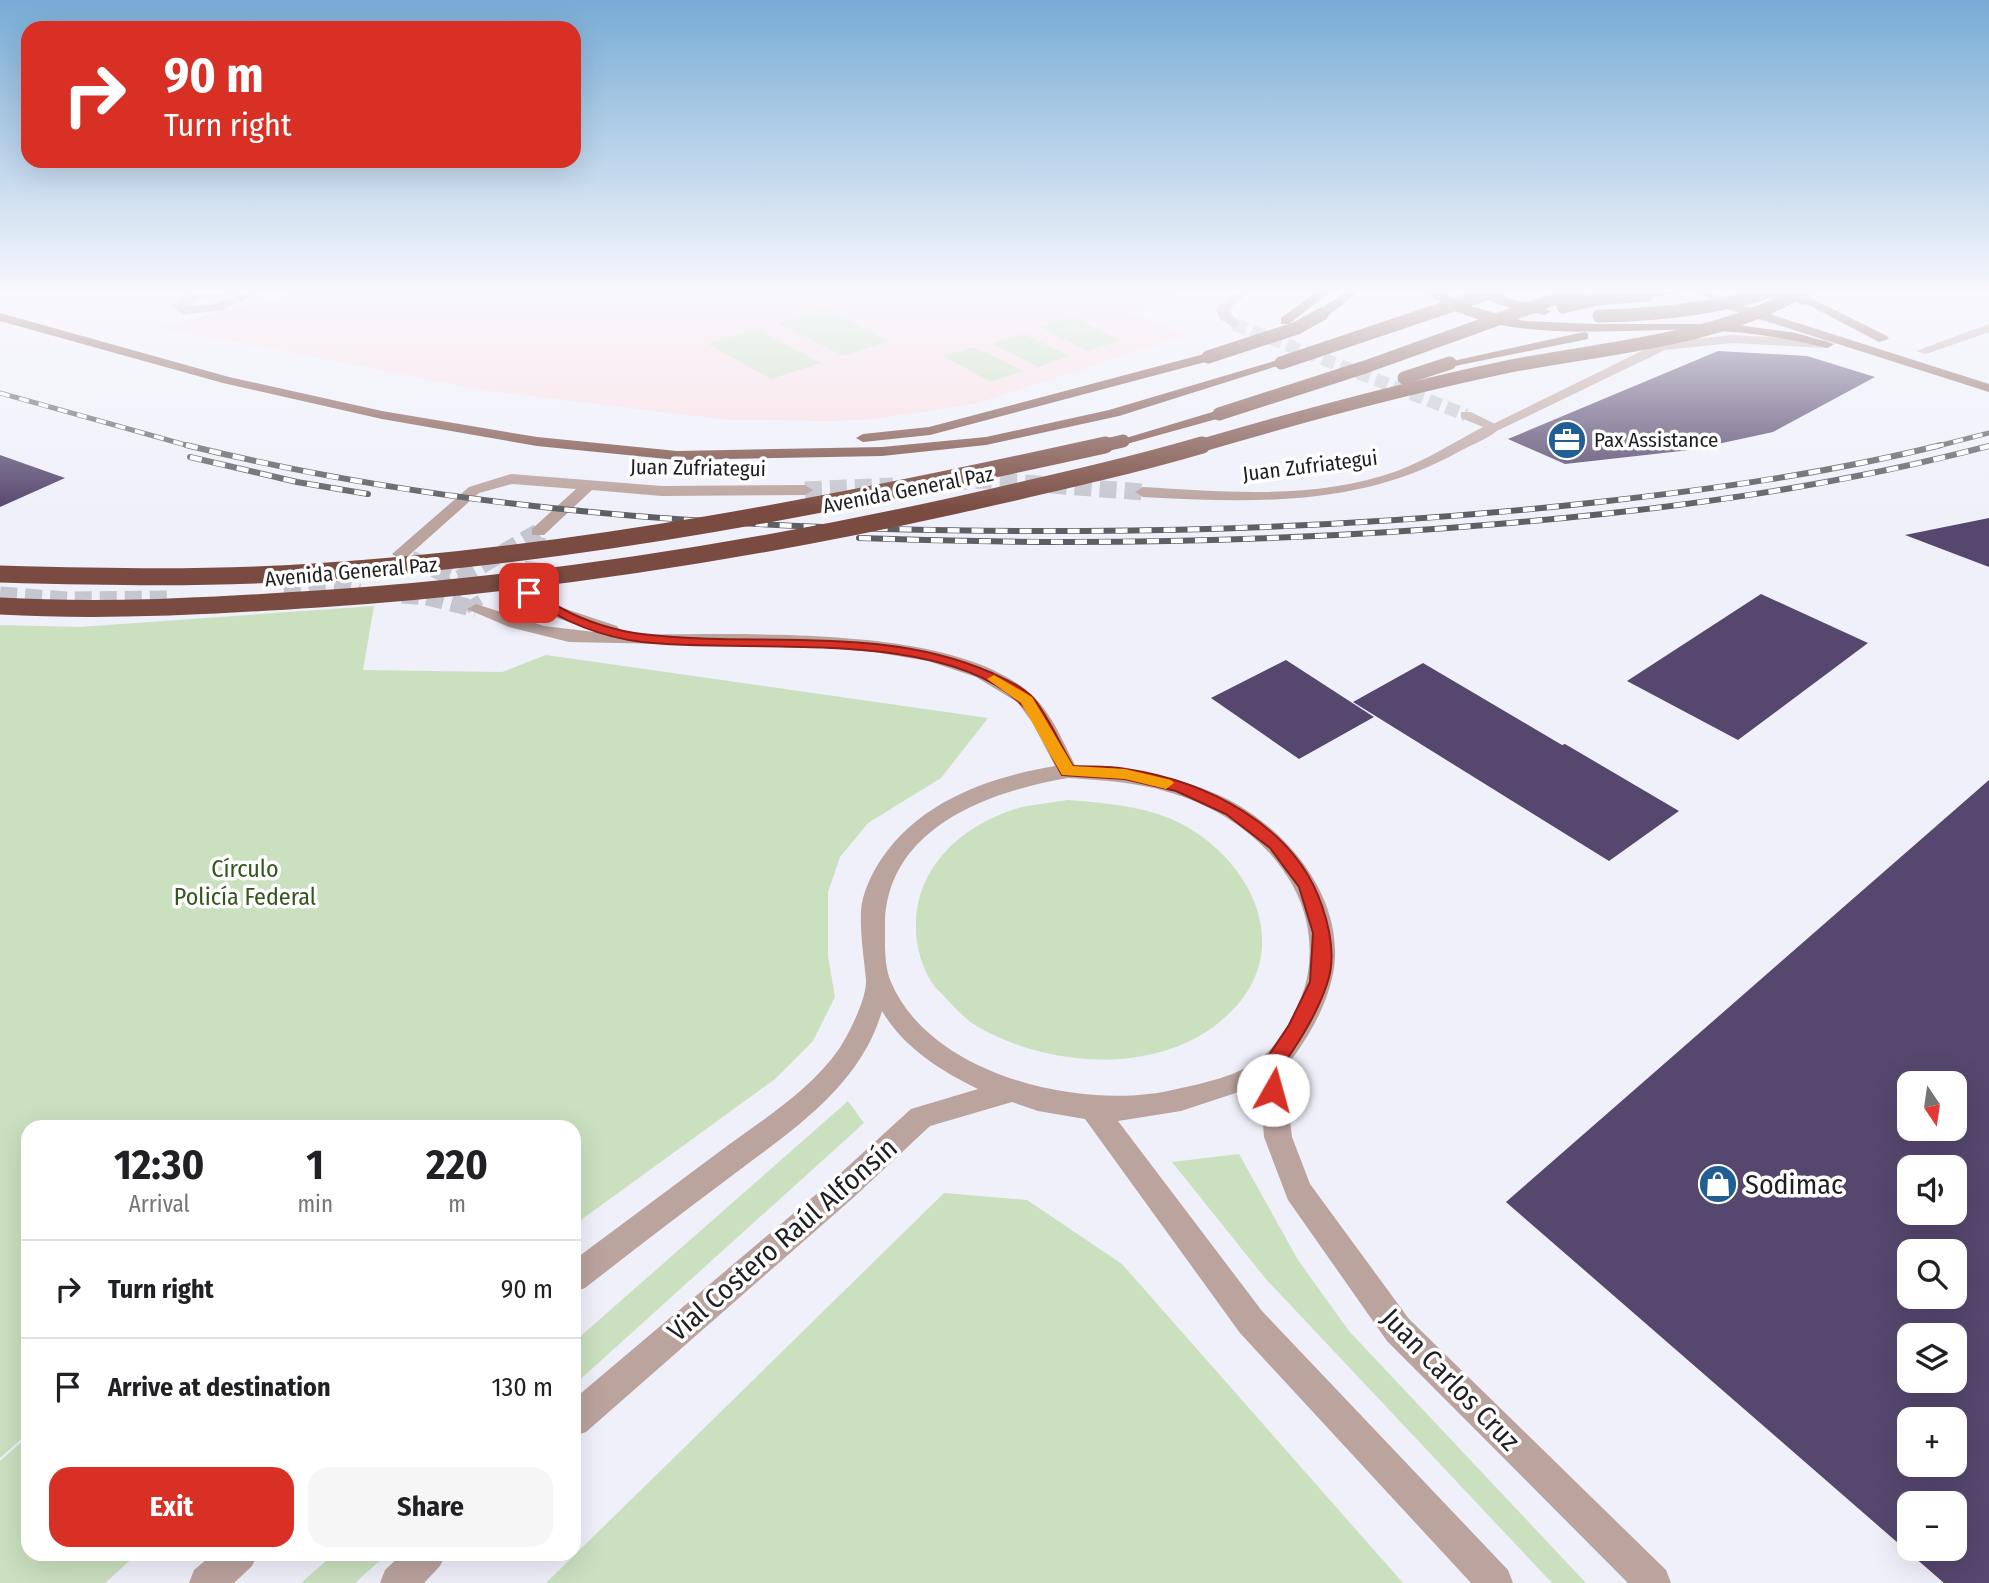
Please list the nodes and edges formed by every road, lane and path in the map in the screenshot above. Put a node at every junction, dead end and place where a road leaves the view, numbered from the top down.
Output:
1 (163, 364) edge
2 (1182, 364) edge
3 (1278, 364) edge
4 (1369, 364) edge
5 (1448, 364) edge
6 (1526, 364) edge
7 (1625, 364) edge
8 (1915, 364) edge
9 (1989, 388) edge
10 (1311, 414) junction
11 (1466, 415) tunnel mouth
12 (1494, 427) junction
13 (708, 456) junction
14 (590, 484) junction
15 (805, 490) tunnel mouth
16 (1143, 492) tunnel mouth
17 (538, 532) tunnel mouth
18 (400, 554) dead end
19 (0, 573) edge
20 (529, 593) dead end
21 (0, 606) edge
22 (475, 609) dead end
23 (640, 638) junction
24 (1068, 771) junction
25 (878, 983) junction
26 (1271, 1067) junction
27 (1008, 1092) junction
28 (1093, 1109) junction
29 (581, 1273) edge
30 (581, 1414) edge
31 (232, 1561) edge
32 (421, 1561) edge
33 (207, 1583) edge
34 (398, 1583) edge
35 (1495, 1583) edge
36 (1653, 1583) edge

1 - 13 highway
2 - 13 highway
3 - 13 highway, Avenida General Paz, bridge
4 - 19 highway, Avenida General Paz, bridge
5 - 10 highway, bridge
6 - 10 highway, Avenida General Paz, bridge
7 - 12 street, Juan Zufriategui
8 - 9 main road
10 - 21 highway, Avenida General Paz, bridge
11 - 12 street
12 - 16 street, Juan Zufriategui
14 - 15 street, Juan Zufriategui
14 - 17 street
14 - 18 street, Juan Zufriategui
20 - 23 street
22 - 23 street
23 - 24 street
24 - 25 street
24 - 26 street
25 - 27 street
25 - 29 street
26 - 28 street
26 - 36 street, Juan Carlos Cruz
27 - 28 street
27 - 30 street, Vial Costero Raúl Alfonsín
28 - 35 street
31 - 33 street
32 - 34 street

